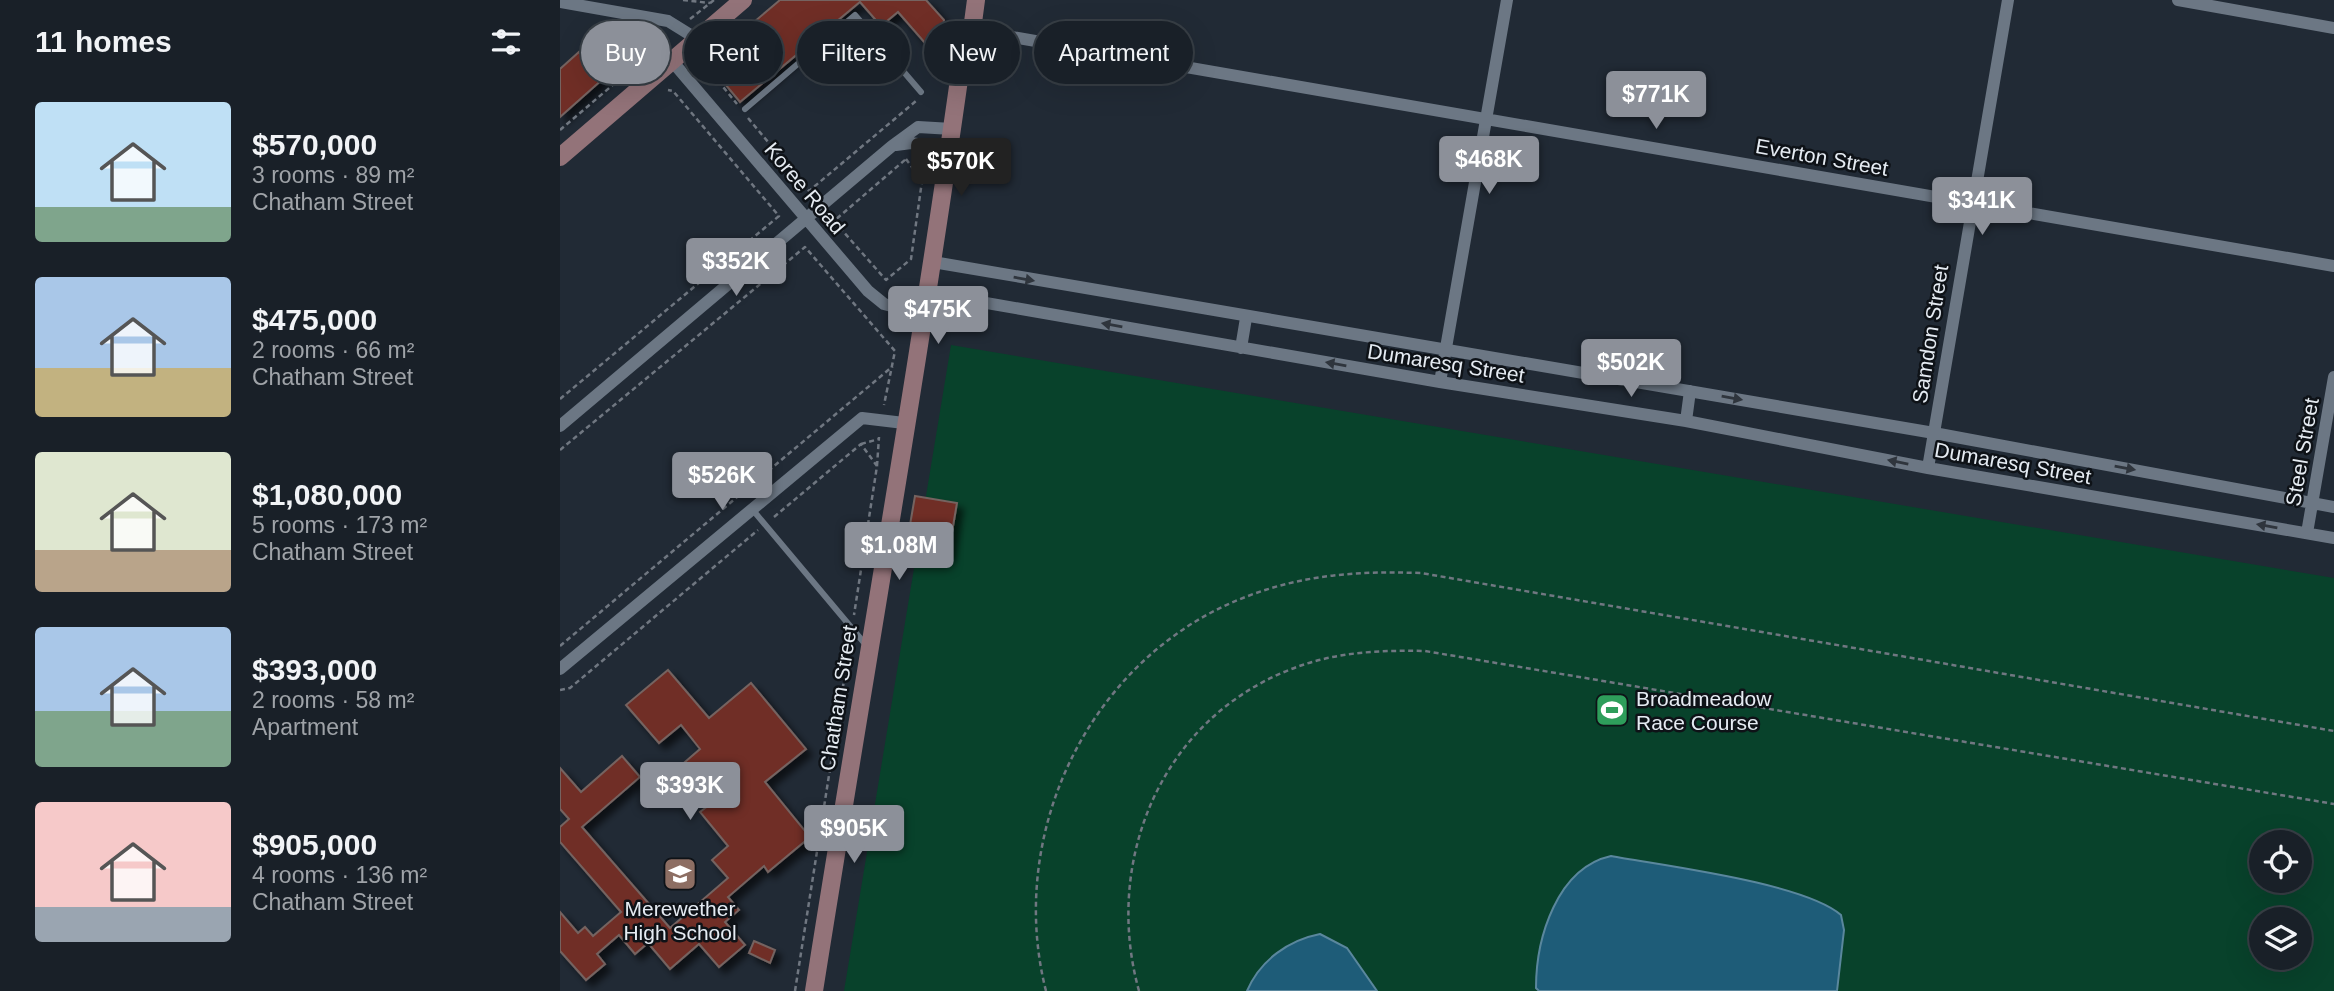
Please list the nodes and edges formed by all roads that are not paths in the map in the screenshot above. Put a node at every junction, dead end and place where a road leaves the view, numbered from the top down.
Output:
1 (743, 0) edge
2 (976, 0) edge
3 (1507, 0) edge
4 (2008, 0) edge
5 (2178, 0) edge
6 (560, 2) edge
7 (718, 21) edge
8 (973, 21) edge
9 (684, 28) edge
10 (2334, 28) edge
11 (1020, 38) edge
12 (684, 50) edge
13 (672, 61) junction
14 (958, 84) edge
15 (922, 93) road end
16 (745, 109) dead end
17 (1486, 119) junction
18 (952, 129) junction
19 (892, 146) junction
20 (949, 149) junction
21 (560, 157) edge
22 (1971, 202) junction
23 (805, 218) junction
24 (933, 262) junction
25 (2334, 266) edge
26 (929, 292) junction
27 (925, 315) junction
28 (1246, 318) junction
29 (1241, 348) junction
30 (1445, 352) junction
31 (2334, 377) edge
32 (1440, 382) junction
33 (1690, 391) junction
34 (1686, 421) junction
35 (904, 424) junction
36 (560, 426) edge
37 (1934, 433) junction
38 (1928, 468) junction
39 (2312, 503) junction
40 (2334, 507) edge
41 (752, 509) junction
42 (2307, 533) junction
43 (2334, 538) edge
44 (869, 649) junction
45 (560, 669) edge
46 (814, 991) edge

1 - 7 street
2 - 8 street, Chatham Street
3 - 17 street
4 - 22 street, Samdon Street
5 - 10 street
6 - 9 street
11 - 17 street, Everton Street
12 - 13 street
13 - 21 street
13 - 23 street, Koree Road
14 - 18 street, Chatham Street
15 - 16 lane
17 - 22 street, Everton Street
17 - 30 street
18 - 19 street
18 - 20 street, Chatham Street
19 - 20 street
19 - 23 street
20 - 24 street, Chatham Street
22 - 25 street, Everton Street
22 - 37 street, Samdon Street
23 - 27 street, Koree Road
23 - 36 street
24 - 26 street, Chatham Street
24 -> 28 street, Dumaresq Street
26 - 27 street, Chatham Street
29 -> 26 street, Dumaresq Street
27 - 35 street, Chatham Street
28 - 29 street
28 - 30 street, Dumaresq Street
32 -> 29 street, Dumaresq Street
30 - 32 street
30 - 33 street, Dumaresq Street
31 - 39 street, Steel Street
32 - 34 street, Dumaresq Street
33 - 34 street
33 -> 37 street, Dumaresq Street
38 -> 34 street, Dumaresq Street
35 - 41 street
35 - 44 street, Chatham Street
37 - 38 street, Samdon Street
37 -> 39 street, Dumaresq Street
42 -> 38 street, Dumaresq Street
39 - 40 street, Dumaresq Street
39 - 42 street, Steel Street
41 - 44 lane
41 - 45 street
42 - 43 street, Dumaresq Street
44 - 46 street, Chatham Street

